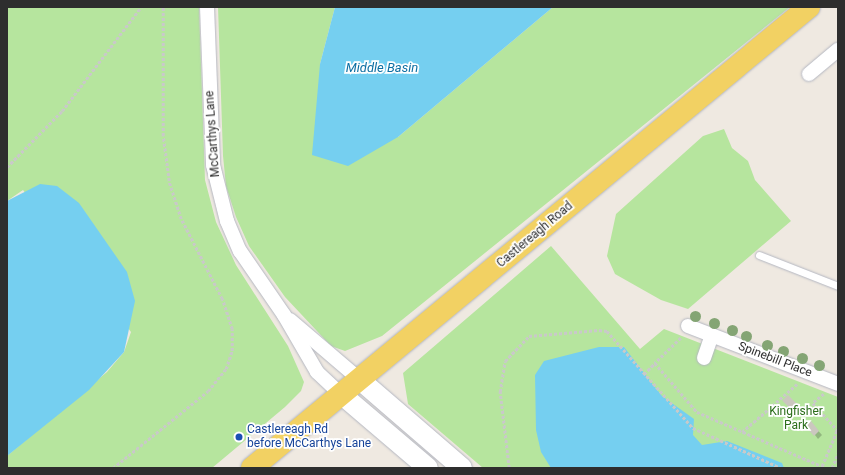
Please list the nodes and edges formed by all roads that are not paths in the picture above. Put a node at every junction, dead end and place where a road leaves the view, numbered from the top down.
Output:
1 (207, 7) edge
2 (809, 7) edge
3 (838, 50) edge
4 (809, 74) dead end
5 (759, 255) dead end
6 (838, 286) edge
7 (284, 315) junction
8 (688, 326) road end
9 (712, 335) junction
10 (704, 358) dead end
11 (359, 379) junction
12 (838, 384) edge
13 (341, 394) junction
14 (252, 466) edge
15 (428, 468) edge
16 (462, 468) edge

1 - 7 street, McCarthys Lane
2 - 11 main road, Castlereagh Road
3 - 4 street
5 - 6 lane
7 - 11 street, McCarthys Lane
7 - 13 street, McCarthys Lane
8 - 9 street, Spinebill Place
9 - 10 street
9 - 12 street, Spinebill Place
11 - 13 main road, Castlereagh Road
11 - 16 street
13 - 14 main road, Castlereagh Road
13 - 15 street

